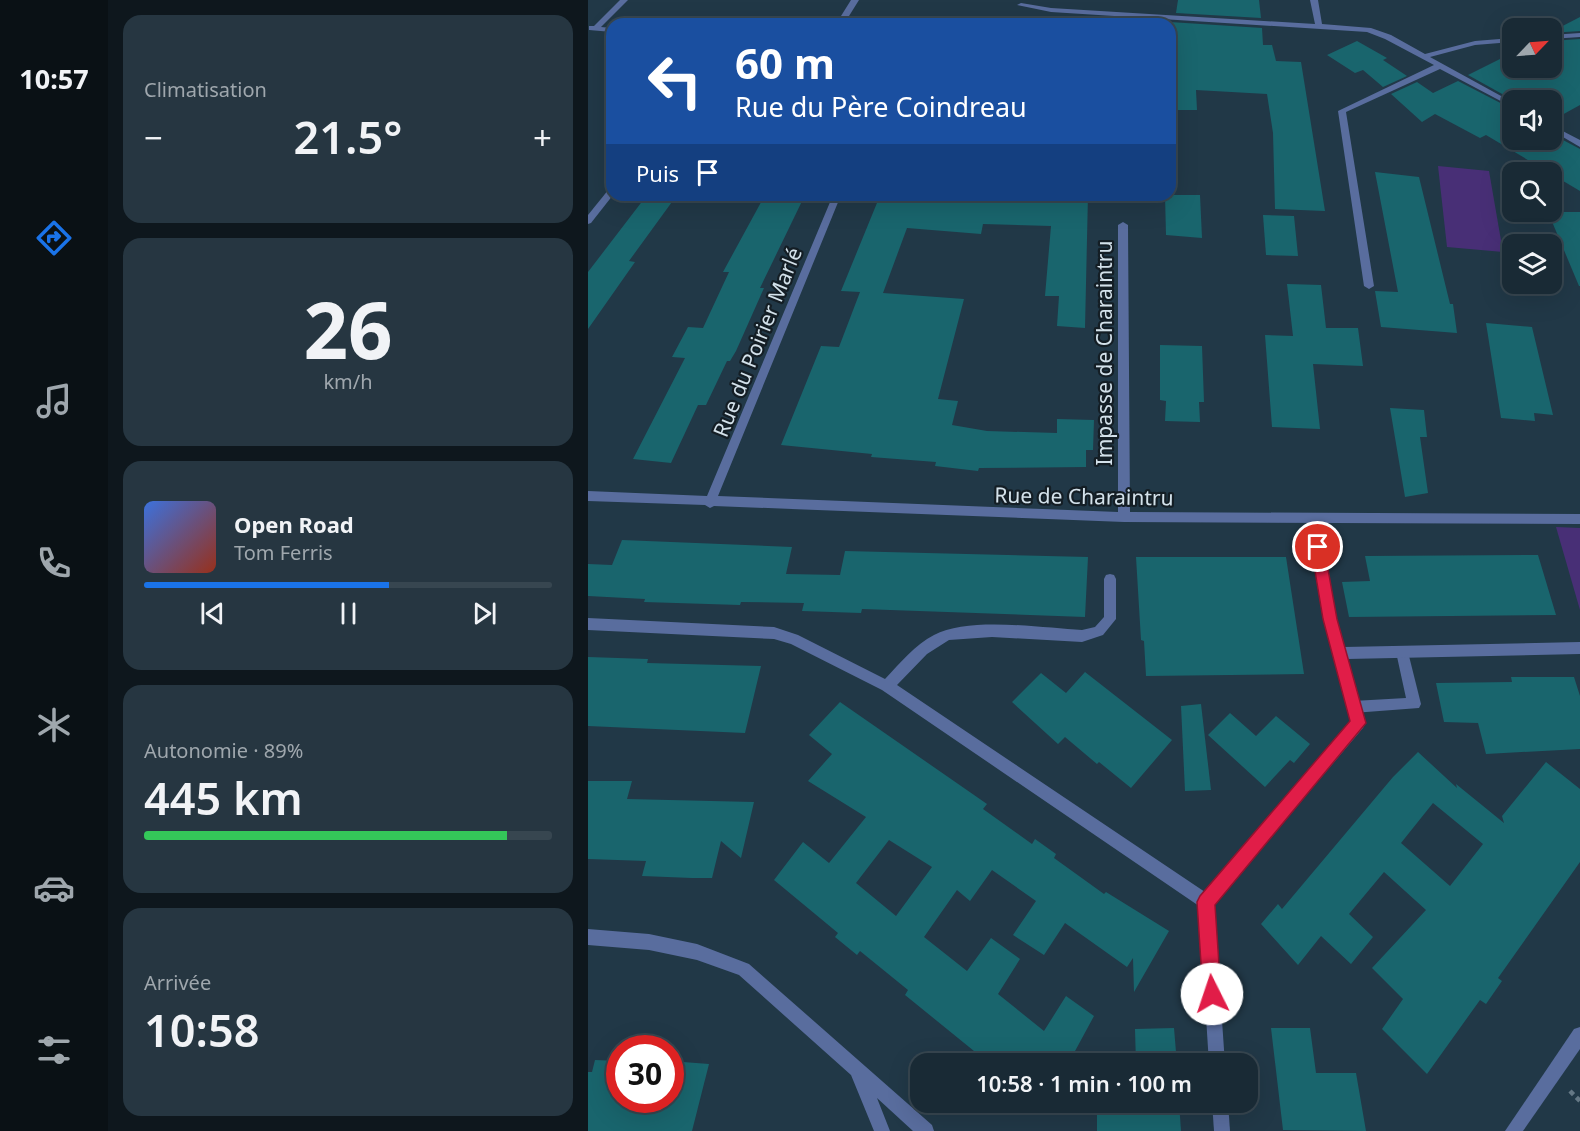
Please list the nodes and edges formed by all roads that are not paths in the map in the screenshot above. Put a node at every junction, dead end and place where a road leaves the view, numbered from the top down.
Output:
1 (624, 0) edge
2 (855, 0) edge
3 (1314, 0) edge
4 (1021, 4) dead end
5 (844, 18) edge
6 (1319, 26) junction
7 (592, 28) edge
8 (1580, 35) edge
9 (1562, 36) edge
10 (1502, 41) edge
11 (1426, 56) junction
12 (1441, 64) junction
13 (1502, 99) edge
14 (1562, 133) edge
15 (1580, 144) edge
16 (606, 198) edge
17 (835, 201) edge
18 (588, 221) edge
19 (1123, 225) dead end
20 (1369, 286) dead end
21 (588, 496) edge
22 (710, 503) junction
23 (1124, 518) junction
24 (1580, 519) edge
25 (1318, 547) dead end
26 (1110, 579) dead end
27 (588, 624) edge
28 (1580, 648) edge
29 (1402, 652) junction
30 (1339, 653) junction
31 (887, 686) junction
32 (1353, 707) junction
33 (1206, 902) junction
34 (588, 938) edge
35 (1580, 1035) edge
36 (1216, 1053) edge
37 (856, 1068) junction
38 (1221, 1113) edge
39 (882, 1131) edge
40 (926, 1131) edge
41 (1222, 1131) edge
42 (1513, 1131) edge

1 - 7 street
2 - 5 street
3 - 6 street
4 - 6 street
6 - 11 street
8 - 9 street
10 - 11 street
11 - 12 street
12 - 13 street
12 - 20 street
14 - 15 street
16 - 18 street
17 - 22 street, Rue du Poirier Marlé
19 - 23 street, Impasse de Charaintru
21 - 22 street, Rue de Charaintru
22 - 23 street, Rue de Charaintru
23 - 24 street, Rue de Charaintru
25 - 30 street
26 - 31 street
27 - 31 street
28 - 29 street
29 - 30 street
29 - 32 street
30 - 32 street
31 - 33 street
32 - 33 street
33 - 36 street
34 - 37 street
35 - 42 street
37 - 39 street
37 - 40 street
38 - 41 street

